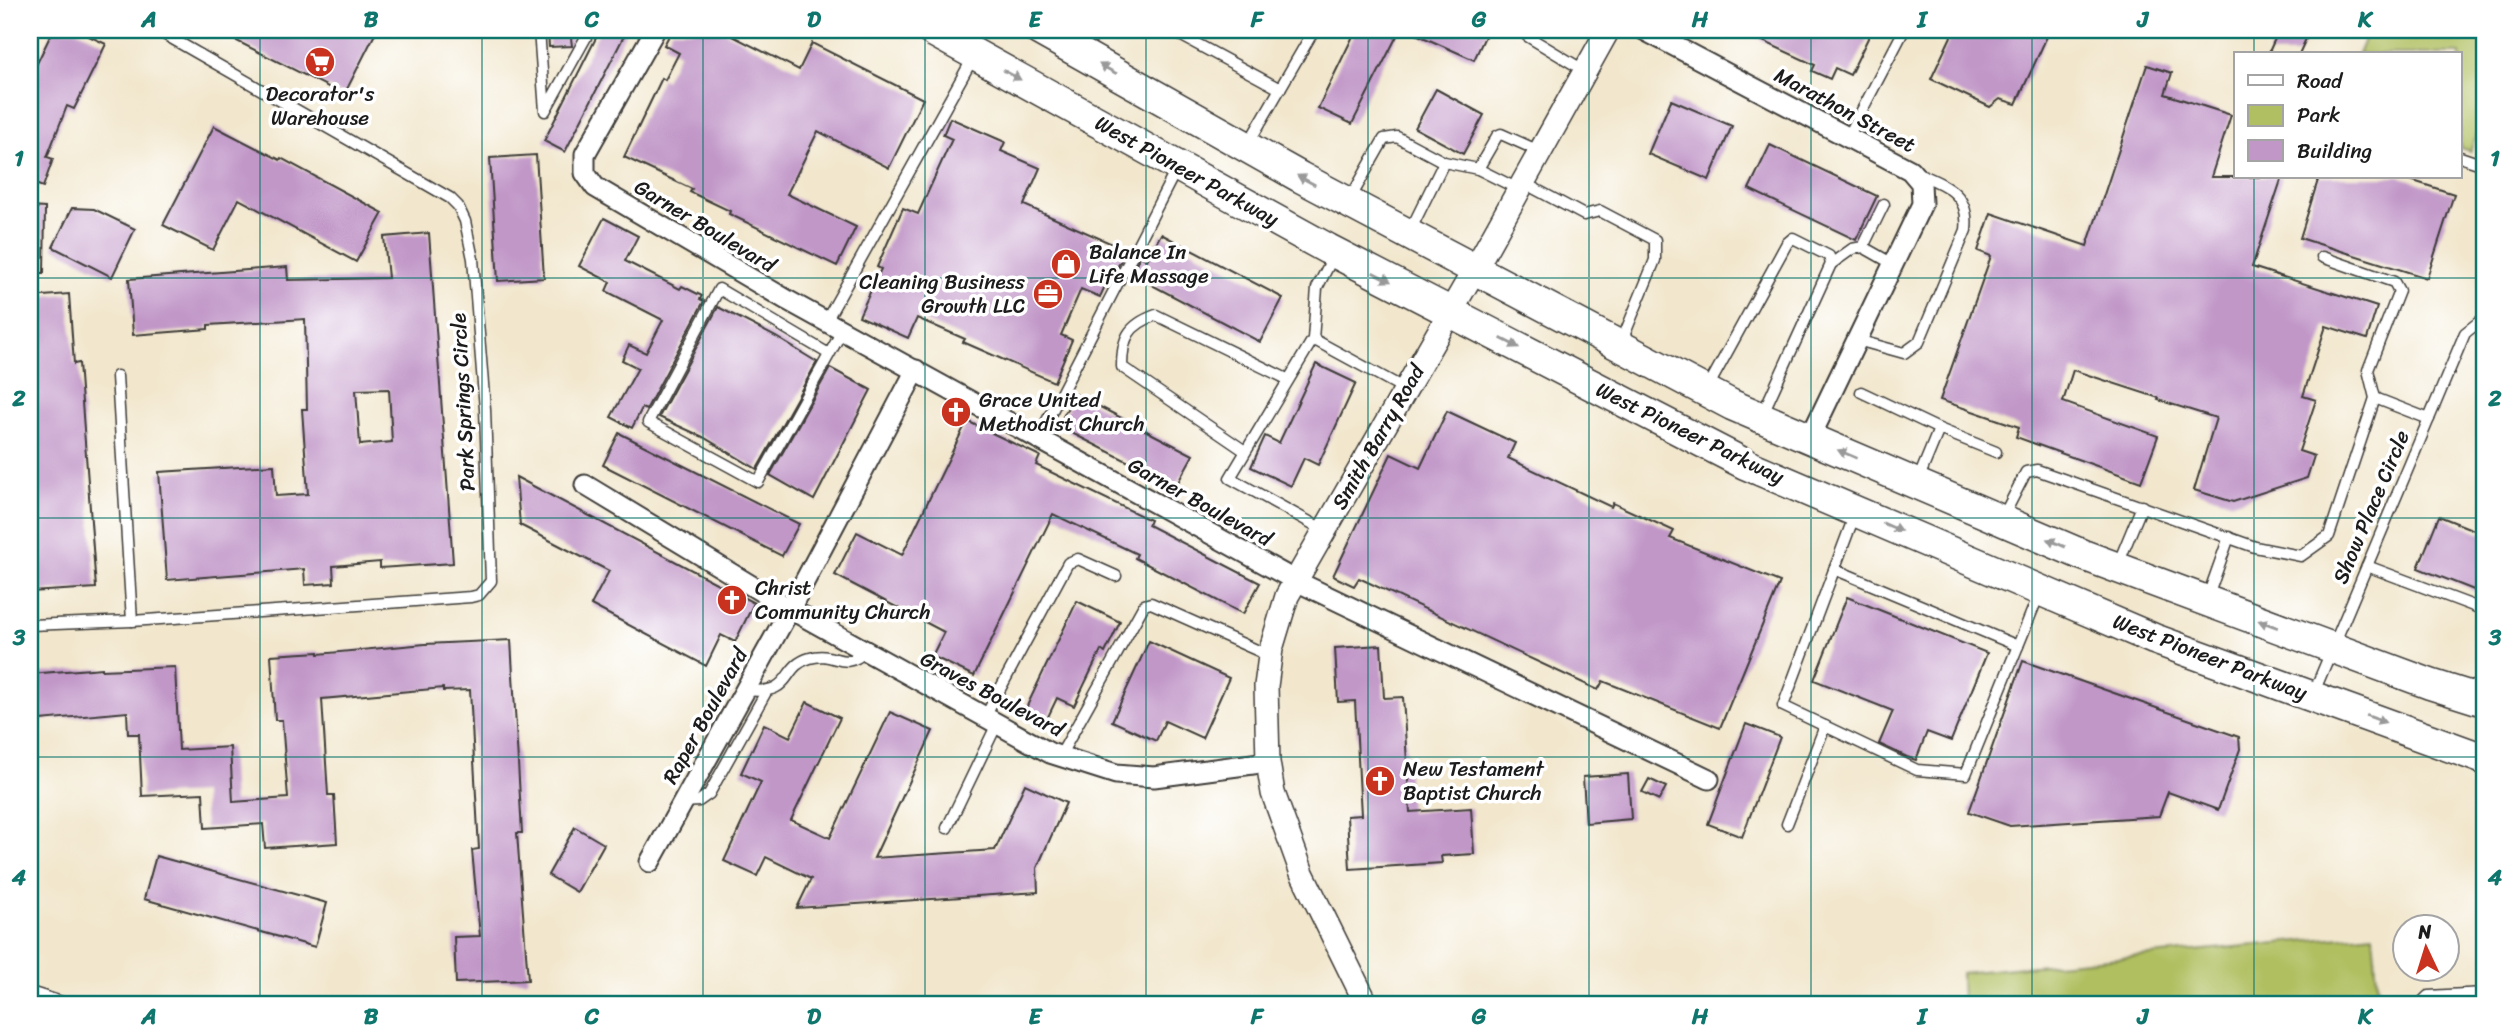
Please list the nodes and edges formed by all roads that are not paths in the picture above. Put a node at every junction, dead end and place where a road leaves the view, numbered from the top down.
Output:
1 (157, 30) edge
2 (539, 30) edge
3 (590, 30) edge
4 (655, 30) edge
5 (931, 30) edge
6 (1171, 30) edge
7 (1314, 30) edge
8 (1530, 30) edge
9 (1608, 30) edge
10 (1644, 30) edge
11 (1904, 30) edge
12 (1051, 33) edge
13 (975, 54) junction
14 (1585, 71) junction
15 (1280, 89) junction
16 (1848, 136) junction
17 (1246, 147) junction
18 (1540, 152) junction
19 (2462, 158) edge
20 (1444, 162) junction
21 (2484, 165) edge
22 (1178, 166) junction
23 (1478, 169) junction
24 (1910, 170) junction
25 (1520, 186) junction
26 (1348, 202) junction
27 (1884, 204) dead end
28 (1408, 235) junction
29 (1863, 247) junction
30 (1335, 253) junction
31 (2322, 257) dead end
32 (1831, 264) junction
33 (1893, 264) junction
34 (1475, 269) junction
35 (1450, 312) junction
36 (2484, 318) edge
37 (834, 326) junction
38 (1313, 339) junction
39 (1857, 340) junction
40 (1620, 346) junction
41 (829, 354) junction
42 (916, 370) junction
43 (117, 376) dead end
44 (1287, 379) junction
45 (1406, 389) junction
46 (1706, 391) junction
47 (1861, 392) dead end
48 (2375, 398) junction
49 (1761, 417) junction
50 (2428, 419) junction
51 (1940, 429) junction
52 (1038, 438) junction
53 (1810, 438) junction
54 (1245, 451) junction
55 (1996, 452) dead end
56 (1917, 484) junction
57 (585, 485) dead end
58 (2142, 506) junction
59 (1857, 512) junction
60 (2001, 520) junction
61 (1325, 530) junction
62 (2228, 537) junction
63 (2367, 566) junction
64 (2116, 567) junction
65 (1834, 569) junction
66 (1116, 576) dead end
67 (1296, 581) junction
68 (2041, 591) junction
69 (2206, 601) junction
70 (790, 609) junction
71 (2484, 610) edge
72 (132, 621) junction
73 (30, 625) edge
74 (2018, 646) junction
75 (2332, 648) junction
76 (866, 651) junction
77 (1270, 656) junction
78 (745, 690) junction
79 (766, 692) junction
80 (2312, 696) junction
81 (2484, 701) edge
82 (991, 720) junction
83 (1825, 726) junction
84 (1060, 756) junction
85 (2484, 759) edge
86 (1268, 762) junction
87 (1709, 779) dead end
88 (683, 802) junction
89 (1787, 824) dead end
90 (947, 828) dead end
91 (650, 862) dead end
92 (30, 992) edge
93 (2484, 993) edge
94 (71, 1005) edge
95 (1367, 1005) edge
96 (2419, 1005) edge

1 - 72 lane, Park Springs Circle
2 - 3 lane
4 - 37 street, Garner Boulevard
5 - 13 main road, West Pioneer Parkway
6 - 15 lane
7 - 15 lane
8 - 14 lane
9 - 14 street, Smith Barry Road
10 - 16 street, Marathon Street
11 - 16 lane
17 -> 12 main road
13 -> 22 main road, West Pioneer Parkway
13 - 37 lane
14 - 18 street, Smith Barry Road
15 - 17 lane
16 - 24 street, Marathon Street
26 -> 17 main road
18 - 23 lane
18 - 25 street, Smith Barry Road
19 - 21 lane
20 - 23 lane
20 - 26 lane
20 - 28 lane
22 - 30 main road, West Pioneer Parkway
22 - 52 lane
23 - 25 lane
24 - 33 street, Marathon Street
24 - 39 lane
25 - 34 street, Smith Barry Road
25 - 40 lane
26 - 28 main road
27 - 29 lane
28 - 34 main road
29 - 32 lane
29 - 33 lane
30 -> 35 main road, West Pioneer Parkway
30 - 38 lane
31 - 48 lane
32 - 46 lane
32 - 49 lane
33 - 39 street, Marathon Street
34 - 35 street, Smith Barry Road
34 - 40 main road
35 - 45 street, Smith Barry Road
35 -> 59 main road, West Pioneer Parkway
36 - 50 lane, Show Place Circle
37 - 41 lane
37 - 42 street, Garner Boulevard
38 - 44 lane
38 - 45 lane
39 - 53 street, Marathon Street
40 - 46 main road
41 - 41 lane
42 - 52 street, Garner Boulevard
42 - 70 street, Raper Boulevard
43 - 72 lane
44 - 54 lane
44 - 54 lane
45 - 61 street, Smith Barry Road
46 - 49 main road
47 - 51 lane
48 - 50 lane
48 - 62 lane
49 - 53 main road
50 - 63 lane, Show Place Circle
51 - 55 lane
51 - 56 lane
52 - 67 street, Garner Boulevard
56 -> 53 main road
54 - 61 lane
56 - 60 main road
57 - 70 street, Graves Boulevard
58 - 60 lane
58 - 62 lane
58 - 64 lane
59 - 65 lane
59 -> 68 main road, West Pioneer Parkway
64 -> 60 main road
61 - 67 street, Smith Barry Road
62 - 69 lane
63 - 71 lane
63 - 75 lane, Show Place Circle
64 - 69 main road
65 - 74 lane
65 - 83 lane
66 - 82 lane
67 - 77 street, Smith Barry Road
67 - 87 street, Garner Boulevard
68 - 74 lane
68 - 80 main road, West Pioneer Parkway
75 -> 69 main road
70 - 76 street, Graves Boulevard
70 - 78 street, Raper Boulevard
72 - 73 lane, Park Springs Circle
74 - 83 lane
75 - 80 lane, Show Place Circle
75 - 81 main road
76 - 79 lane
76 - 82 street, Graves Boulevard
77 - 84 lane
77 - 86 street, Smith Barry Road
78 - 79 lane
78 - 88 street, Raper Boulevard
79 - 88 lane
80 -> 85 main road, West Pioneer Parkway
82 - 84 street, Graves Boulevard
82 - 90 lane
83 - 89 lane
84 - 86 street, Graves Boulevard
86 - 95 street, Smith Barry Road
88 - 91 street, Raper Boulevard
92 - 94 lane
93 - 96 lane

